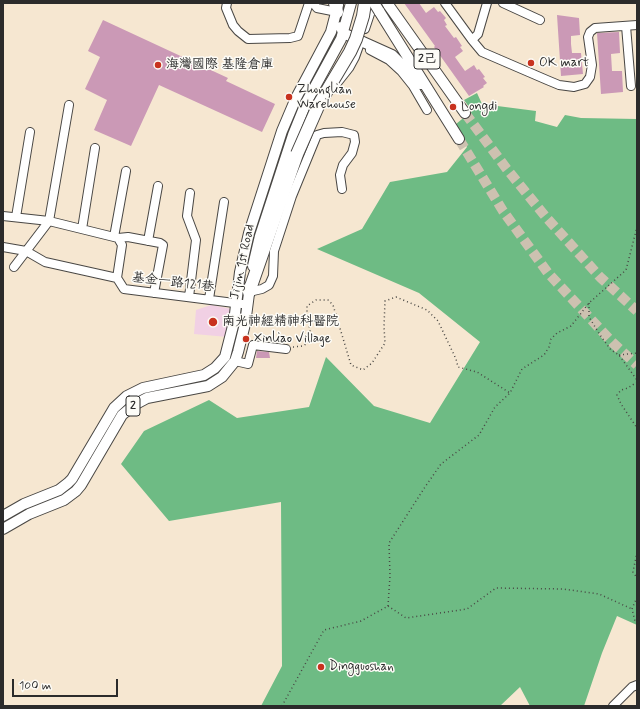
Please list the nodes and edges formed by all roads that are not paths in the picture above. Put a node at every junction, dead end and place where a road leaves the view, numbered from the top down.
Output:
1 (227, 3) edge
2 (309, 3) edge
3 (313, 3) edge
4 (445, 3) edge
5 (487, 3) edge
6 (503, 3) edge
7 (350, 5) edge
8 (337, 6) edge
9 (378, 6) edge
10 (540, 20) dead end
11 (637, 25) edge
12 (626, 26) junction
13 (343, 33) junction
14 (472, 40) junction
15 (361, 41) junction
16 (631, 86) dead end
17 (437, 104) junction
18 (69, 105) dead end
19 (427, 110) dead end
20 (466, 113) tunnel mouth
21 (289, 114) junction
22 (299, 120) junction
23 (30, 132) dead end
24 (459, 139) tunnel mouth
25 (95, 148) dead end
26 (126, 171) dead end
27 (158, 186) dead end
28 (342, 189) dead end
29 (190, 192) dead end
30 (224, 202) dead end
31 (3, 216) edge
32 (16, 217) junction
33 (49, 221) junction
34 (82, 229) junction
35 (116, 237) junction
36 (148, 241) junction
37 (3, 247) edge
38 (26, 251) junction
39 (14, 267) dead end
40 (117, 278) junction
41 (243, 291) junction
42 (154, 293) junction
43 (189, 297) junction
44 (209, 299) junction
45 (236, 303) junction
46 (247, 304) junction
47 (286, 349) road end
48 (235, 361) junction
49 (3, 516) edge
50 (3, 529) edge
51 (637, 685) edge
52 (612, 706) edge

1 - 2 street
3 - 8 street
4 - 14 street
5 - 14 street
6 - 10 street
7 - 9 street
7 - 13 main road, Jijin 1st Road / 2
8 - 13 main road
8 - 21 main road, Jijin 1st Road / 2
9 - 15 street
9 - 17 main road, 2己
9 - 20 main road, 2己
9 - 41 highway, bridge
11 - 12 street
12 - 14 street
12 - 16 street
13 - 15 main road
13 - 22 main road, Jijin 1st Road / 2
15 - 17 main road
15 - 19 street
15 - 22 street
17 - 24 main road, 2己
18 - 33 street
21 - 22 main road
21 - 41 main road, Jijin 1st Road / 2
22 - 41 main road, Jijin 1st Road / 2
23 - 32 street
25 - 34 street
26 - 35 street, 基金一路121巷
27 - 36 street
28 - 41 street
29 - 43 street
30 - 44 street
31 - 32 street
32 - 33 street
33 - 34 street
33 - 38 street
34 - 35 street
35 - 36 street
35 - 40 street, 基金一路121巷
36 - 42 street
37 - 38 street
38 - 39 street
38 - 40 street
40 - 42 street, 基金一路121巷
41 - 45 main road, Jijin 1st Road / 2
41 - 46 main road, Jijin 1st Road / 2
42 - 43 street, 基金一路121巷
43 - 44 street, 基金一路121巷
44 - 45 street, 基金一路121巷
45 - 46 street, 基金一路121巷
45 - 49 main road, Jijin 1st Road / 2
46 - 48 main road, Jijin 1st Road / 2
47 - 48 street
48 - 50 main road, Jijin 1st Road / 2
51 - 52 street

